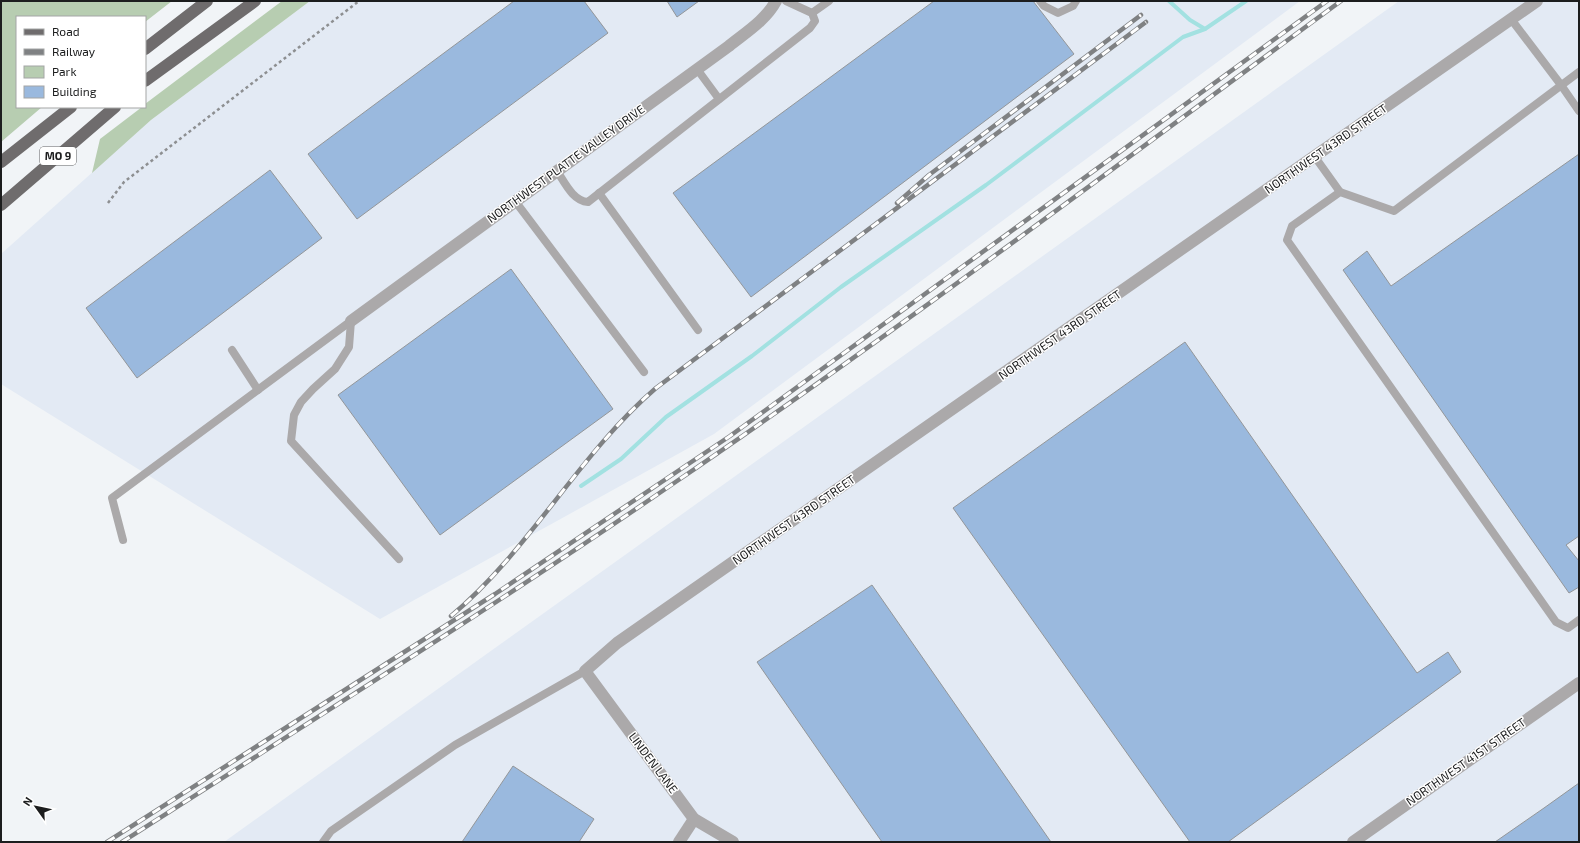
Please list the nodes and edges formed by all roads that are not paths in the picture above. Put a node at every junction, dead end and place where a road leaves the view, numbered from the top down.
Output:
1 (207, 1) edge
2 (255, 1) edge
3 (776, 1) edge
4 (786, 1) edge
5 (828, 1) edge
6 (1040, 1) edge
7 (1076, 1) edge
8 (1537, 1) edge
9 (812, 13) junction
10 (1512, 19) junction
11 (146, 48) edge
12 (697, 69) junction
13 (1579, 72) edge
14 (146, 80) edge
15 (1561, 85) junction
16 (719, 99) junction
17 (70, 108) edge
18 (114, 108) edge
19 (1579, 111) edge
20 (1315, 157) junction
21 (1, 162) edge
22 (557, 171) junction
23 (1340, 192) junction
24 (599, 193) junction
25 (516, 201) junction
26 (1, 206) edge
27 (351, 321) junction
28 (698, 330) dead end
29 (232, 350) dead end
30 (644, 372) dead end
31 (258, 390) junction
32 (123, 540) dead end
33 (399, 559) dead end
34 (1579, 620) edge
35 (585, 671) junction
36 (1579, 683) edge
37 (694, 818) junction
38 (323, 842) edge
39 (679, 842) edge
40 (733, 842) edge
41 (1353, 842) edge

1 - 11 main road
2 - 14 main road
3 - 12 street, NORTHWEST PLATTE VALLEY DRIVE
4 - 9 lane
5 - 9 lane
6 - 7 lane
8 - 10 street, NORTHWEST 43RD STREET
9 - 16 lane
10 - 15 lane
10 - 20 street, NORTHWEST 43RD STREET
12 - 16 lane
12 - 22 street, NORTHWEST PLATTE VALLEY DRIVE
13 - 15 lane
15 - 19 lane
15 - 23 lane
16 - 24 lane
17 - 21 main road, MO 9
18 - 26 main road, MO 9
20 - 23 lane
20 - 35 street, NORTHWEST 43RD STREET
22 - 24 lane
22 - 25 street, NORTHWEST PLATTE VALLEY DRIVE
23 - 34 lane
24 - 28 lane
25 - 27 street, NORTHWEST PLATTE VALLEY DRIVE
25 - 30 lane
27 - 31 lane
27 - 33 lane
29 - 31 lane
31 - 32 lane
35 - 37 street, LINDEN LANE
35 - 38 lane
36 - 41 street, NORTHWEST 41ST STREET
37 - 39 street
37 - 40 street, LINDEN LANE

